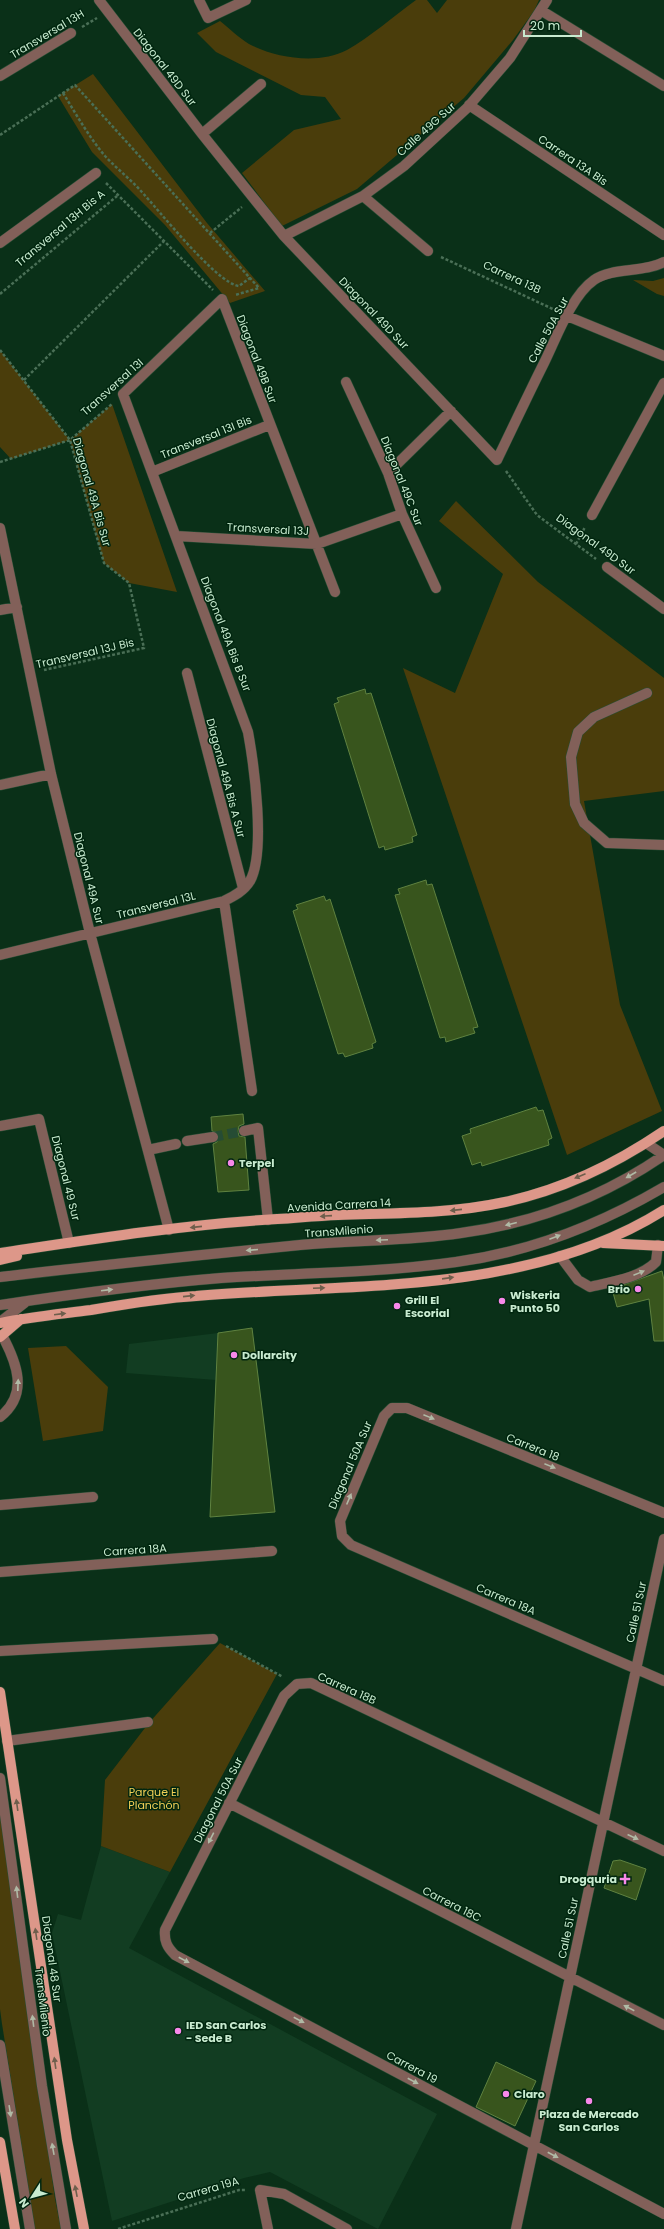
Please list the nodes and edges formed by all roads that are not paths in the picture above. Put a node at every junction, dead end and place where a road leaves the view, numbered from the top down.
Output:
1 (100, 0) edge
2 (199, 0) edge
3 (246, 0) edge
4 (547, 0) edge
5 (542, 10) junction
6 (71, 33) road end
7 (0, 76) edge
8 (261, 84) dead end
9 (664, 86) edge
10 (469, 105) junction
11 (202, 134) junction
12 (96, 172) road end
13 (363, 196) junction
14 (664, 235) edge
15 (284, 236) junction
16 (0, 243) edge
17 (428, 251) road end
18 (664, 262) edge
19 (222, 299) joint
20 (567, 316) junction
21 (664, 356) edge
22 (346, 382) dead end
23 (664, 383) edge
24 (123, 394) joint
25 (451, 411) junction
26 (269, 425) junction
27 (498, 460) joint
28 (152, 472) junction
29 (388, 473) junction
30 (402, 514) junction
31 (592, 515) road end
32 (0, 528) edge
33 (176, 536) junction
34 (317, 544) junction
35 (607, 567) road end
36 (436, 588) dead end
37 (335, 592) dead end
38 (17, 607) junction
39 (0, 610) edge
40 (664, 610) edge
41 (186, 673) dead end
42 (647, 693) dead end
43 (51, 774) junction
44 (0, 785) edge
45 (664, 845) edge
46 (243, 888) junction
47 (224, 901) junction
48 (90, 933) junction
49 (0, 955) edge
50 (252, 1091) dead end
51 (0, 1126) edge
52 (244, 1131) tunnel mouth
53 (664, 1131) edge
54 (213, 1137) tunnel mouth
55 (187, 1141) dead end
56 (646, 1143) junction
57 (176, 1144) dead end
58 (148, 1150) junction
59 (664, 1155) edge
60 (664, 1187) edge
61 (664, 1210) edge
62 (268, 1220) junction
63 (169, 1230) junction
64 (69, 1243) junction
65 (598, 1243) junction
66 (661, 1246) edge
67 (0, 1253) edge
68 (560, 1256) junction
69 (0, 1260) edge
70 (0, 1277) edge
71 (27, 1301) junction
72 (0, 1305) edge
73 (22, 1318) junction
74 (0, 1322) edge
75 (1, 1336) edge
76 (392, 1408) joint
77 (0, 1417) edge
78 (94, 1497) dead end
79 (0, 1505) edge
80 (664, 1513) edge
81 (342, 1536) joint
82 (664, 1539) edge
83 (272, 1551) dead end
84 (0, 1572) edge
85 (213, 1639) road end
86 (0, 1651) edge
87 (636, 1669) junction
88 (664, 1681) edge
89 (297, 1684) joint
90 (0, 1692) edge
91 (148, 1722) dead end
92 (7, 1741) junction
93 (0, 1778) edge
94 (229, 1803) junction
95 (603, 1822) junction
96 (664, 1851) edge
97 (165, 1930) joint
98 (570, 1978) junction
99 (664, 2025) edge
100 (0, 2045) edge
101 (0, 2142) edge
102 (534, 2145) junction
103 (664, 2214) edge
104 (16, 2229) edge
105 (30, 2229) edge
106 (66, 2229) edge
107 (84, 2229) edge
108 (268, 2229) edge
109 (347, 2229) edge
110 (516, 2229) edge

1 - 11 street, Diagonal 49D Sur
2 - 3 street
4 - 5 street, Calle 49G Sur
5 - 9 street
5 - 10 street, Calle 49G Sur
6 - 7 street, Transversal 13H
8 - 11 street
10 - 13 street, Calle 49G Sur
10 - 14 street, Carrera 13A Bis
11 - 15 street, Diagonal 49D Sur
12 - 16 street
13 - 15 street, Calle 49G Sur
13 - 17 street
15 - 25 street, Diagonal 49D Sur
18 - 20 street, Calle 50A Sur
19 - 24 street, Transversal 13I
19 - 26 street, Diagonal 49B Sur
20 - 21 street
20 - 27 street, Calle 50A Sur
22 - 29 street, Diagonal 49C Sur
23 - 31 street
24 - 28 street, Diagonal 49A Bis B Sur
25 - 27 street, Diagonal 49D Sur
25 - 29 street
26 - 28 street, Transversal 13I Bis
26 - 34 street, Diagonal 49B Sur
28 - 33 street, Diagonal 49A Bis B Sur
29 - 30 street, Diagonal 49C Sur
30 - 34 street, Transversal 13J
30 - 36 street, Diagonal 49C Sur
32 - 38 street, Diagonal 49A Sur
33 - 34 street, Transversal 13J
33 - 46 street, Diagonal 49A Bis B Sur
34 - 37 street, Diagonal 49B Sur
35 - 40 street, Diagonal 49D Sur
38 - 39 street
38 - 43 street, Diagonal 49A Sur
41 - 46 street, Diagonal 49A Bis A Sur
42 - 45 street
43 - 44 street
43 - 48 street, Diagonal 49A Sur
46 - 47 street, Transversal 13L
47 - 48 street, Transversal 13L
47 - 50 street
48 - 49 street, Transversal 13L
48 - 58 street, Diagonal 49A Sur
51 - 64 street, Diagonal 49 Sur
52 - 62 street
53 - 56 main road, Avenida Carrera 14
54 - 55 street
56 - 59 street
56 -> 62 main road, Avenida Carrera 14
57 - 58 street
58 - 63 street, Diagonal 49A Sur
59 -> 70 street, TransMilenio
71 -> 60 street
61 - 65 main road
62 -> 63 main road, Avenida Carrera 14
63 - 64 main road, Avenida Carrera 14
64 - 67 main road, Avenida Carrera 14
64 - 69 main road
65 - 66 main road
65 - 68 main road
68 -> 66 street
73 -> 68 main road
71 - 72 street
71 - 74 street
73 - 74 main road
73 - 75 main road
77 -> 75 street
76 -> 80 street, Carrera 18
81 -> 76 street, Diagonal 50A Sur
78 - 79 street
81 - 87 street, Carrera 18A
82 - 87 street, Calle 51 Sur
83 - 84 street, Carrera 18A
85 - 86 street
87 - 88 street, Carrera 18A
87 - 95 street, Calle 51 Sur
89 - 94 street, Diagonal 50A Sur
89 - 95 street, Carrera 18B
90 - 92 main road, Diagonal 48 Sur
91 - 92 street
107 -> 92 main road, Diagonal 48 Sur
106 -> 93 street, TransMilenio
94 -> 97 street, Diagonal 50A Sur
94 - 98 street, Carrera 18C
95 -> 96 street, Carrera 18B
95 - 98 street, Calle 51 Sur
97 -> 102 street, Carrera 19
99 -> 98 street, Carrera 18C
98 - 102 street, Calle 51 Sur
100 -> 105 street
101 - 104 main road
102 -> 103 street, Carrera 19
102 - 110 street, Calle 51 Sur
108 - 109 street

